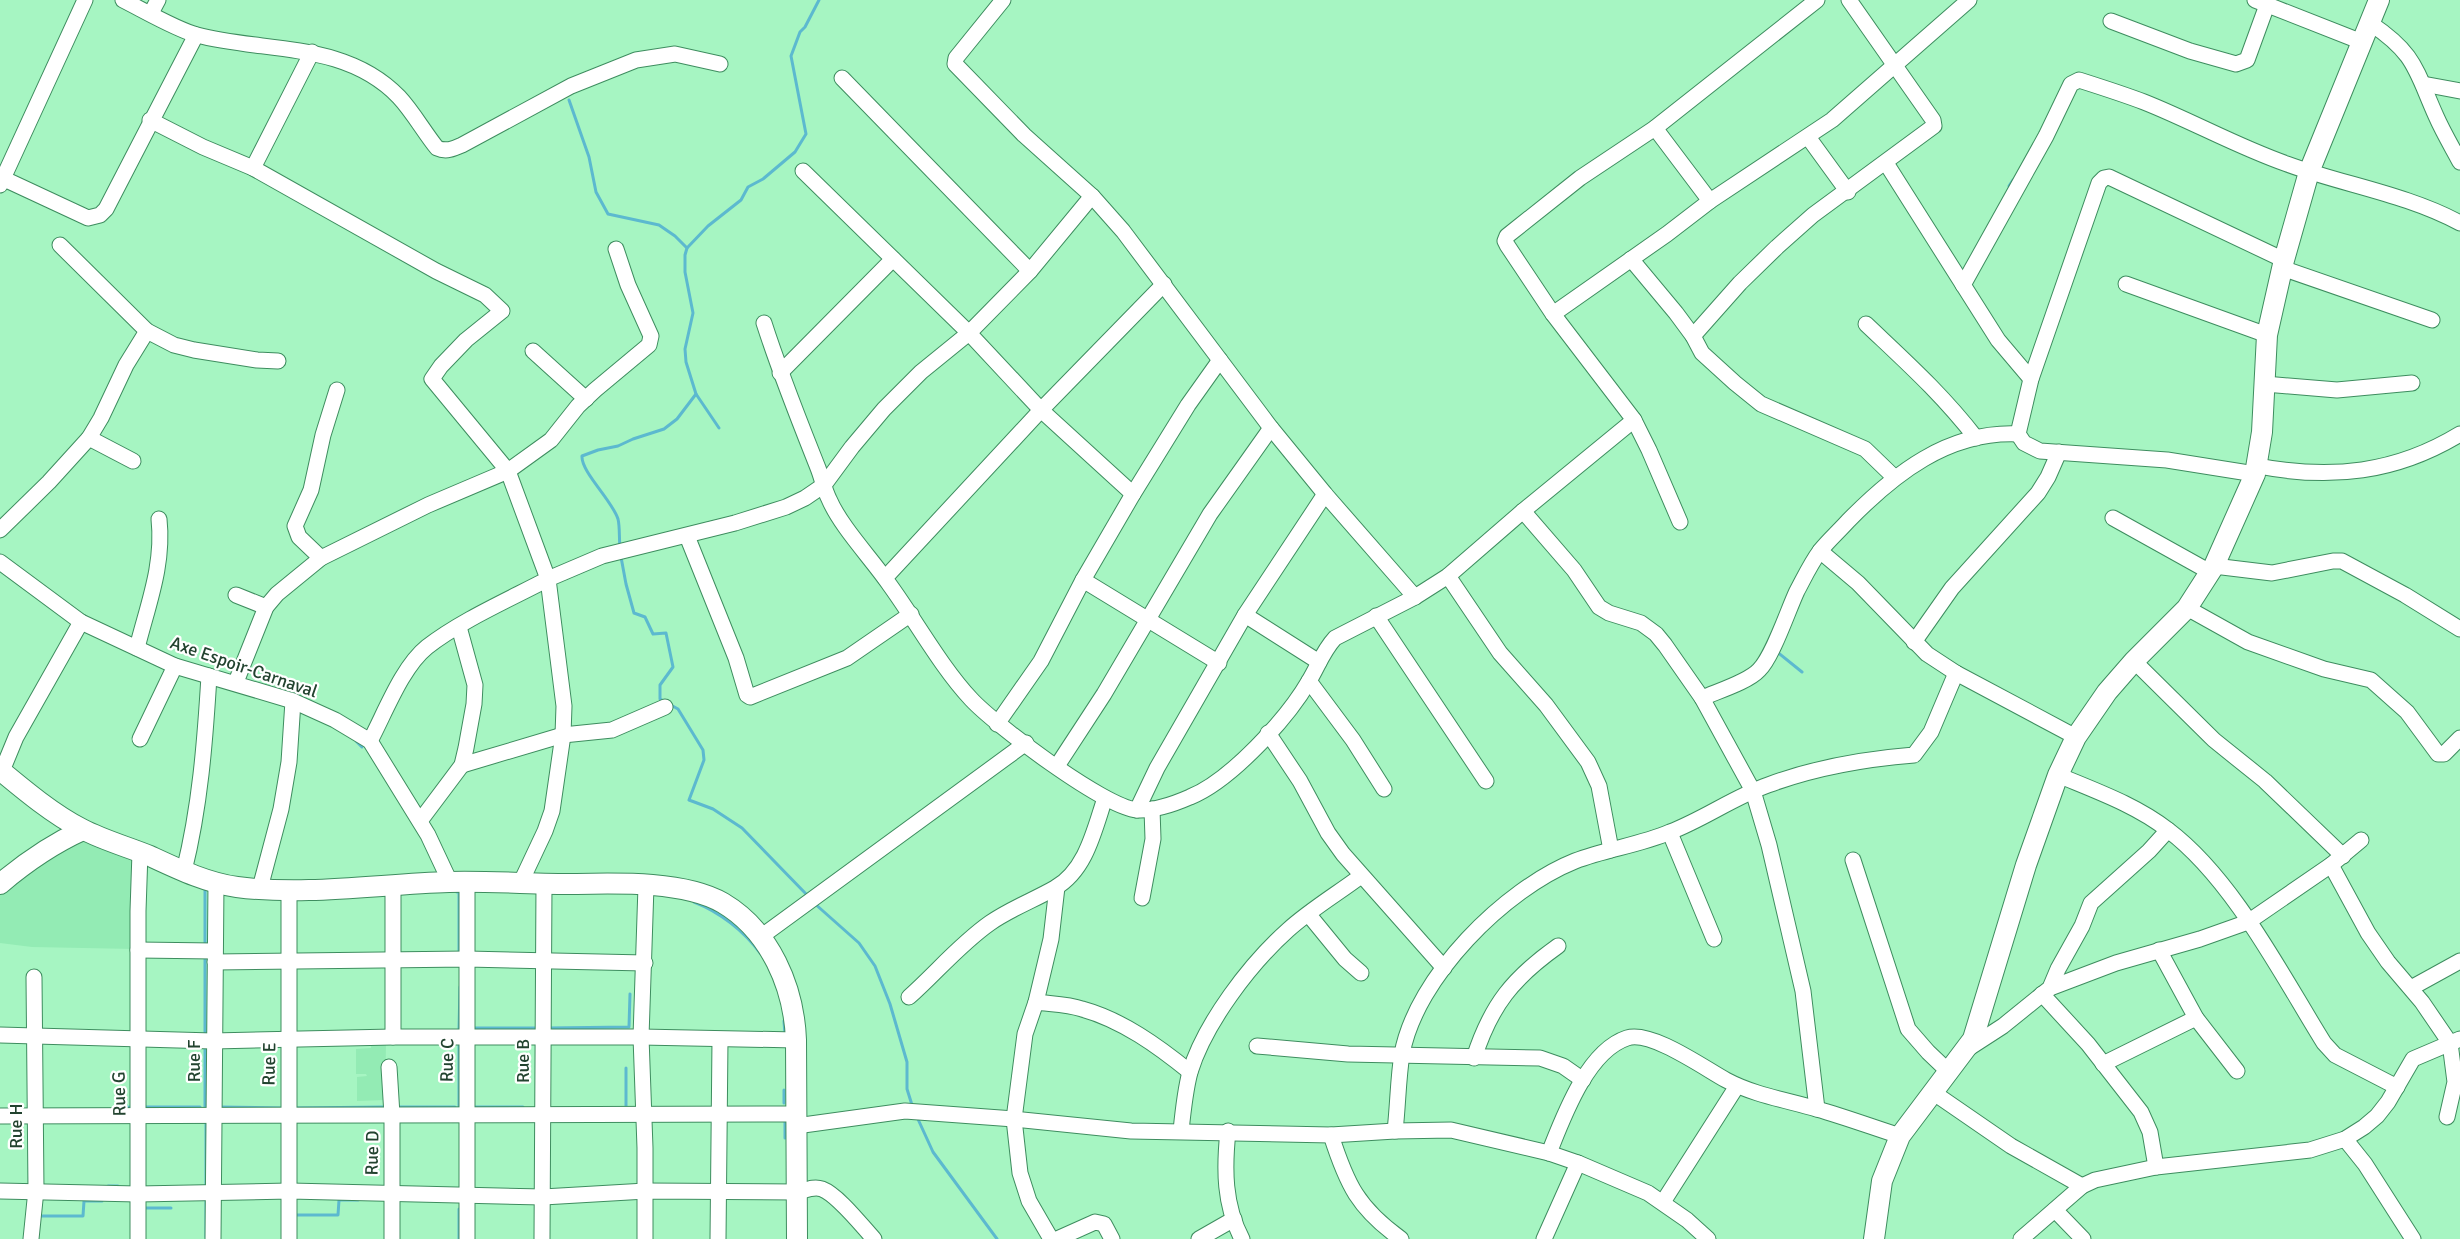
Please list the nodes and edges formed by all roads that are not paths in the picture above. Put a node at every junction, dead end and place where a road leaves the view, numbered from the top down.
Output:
1 (85, 0) edge
2 (123, 0) edge
3 (1004, 0) edge
4 (1817, 0) edge
5 (1849, 0) edge
6 (1970, 0) edge
7 (2379, 0) edge
8 (2268, 3) edge
9 (155, 7) edge
10 (2111, 21) dead end
11 (2370, 23) junction
12 (196, 35) junction
13 (2362, 42) junction
14 (312, 52) junction
15 (720, 64) dead end
16 (1894, 65) junction
17 (842, 78) dead end
18 (2423, 84) junction
19 (2460, 91) edge
20 (150, 120) junction
21 (1655, 128) junction
22 (1808, 137) junction
23 (2460, 162) edge
24 (1886, 163) junction
25 (253, 168) junction
26 (802, 171) dead end
27 (2309, 172) junction
28 (1, 180) edge
29 (1848, 192) junction
30 (1092, 196) junction
31 (1710, 201) junction
32 (2460, 223) edge
33 (60, 244) dead end
34 (616, 249) dead end
35 (893, 259) junction
36 (1631, 259) junction
37 (2283, 264) junction
38 (1030, 271) junction
39 (1164, 284) junction
40 (2126, 284) dead end
41 (1963, 285) junction
42 (1552, 314) junction
43 (2432, 320) dead end
44 (764, 323) dead end
45 (1866, 324) dead end
46 (147, 331) junction
47 (969, 333) junction
48 (2267, 335) junction
49 (1693, 336) junction
50 (534, 351) dead end
51 (1220, 360) junction
52 (278, 361) dead end
53 (780, 373) junction
54 (2031, 379) junction
55 (2412, 383) dead end
56 (2265, 384) junction
57 (337, 390) dead end
58 (586, 399) junction
59 (1041, 410) junction
60 (1634, 420) junction
61 (1271, 428) junction
62 (2018, 434) junction
63 (2460, 434) edge
64 (89, 438) junction
65 (1976, 438) junction
66 (2059, 452) junction
67 (133, 461) dead end
68 (2256, 470) junction
69 (508, 471) junction
70 (1894, 477) junction
71 (824, 485) junction
72 (1133, 494) junction
73 (1325, 494) junction
74 (1523, 511) junction
75 (2113, 518) dead end
76 (159, 519) dead end
77 (1680, 522) dead end
78 (0, 530) edge
79 (687, 536) junction
80 (1820, 551) junction
81 (321, 558) junction
82 (0, 562) edge
83 (2212, 569) junction
84 (1448, 576) junction
85 (885, 578) junction
86 (548, 579) junction
87 (1083, 580) junction
88 (236, 595) dead end
89 (1415, 597) junction
90 (266, 607) junction
91 (2187, 608) junction
92 (911, 614) junction
93 (1245, 615) junction
94 (1376, 616) junction
95 (1147, 617) junction
96 (81, 622) junction
97 (459, 627) junction
98 (2460, 629) edge
99 (1914, 642) junction
100 (137, 648) junction
101 (2134, 661) junction
102 (1319, 662) junction
103 (1219, 663) junction
104 (175, 666) junction
105 (1956, 674) junction
106 (209, 676) junction
107 (1309, 681) junction
108 (236, 682) junction
109 (1702, 698) junction
110 (293, 701) junction
111 (665, 707) dead end
112 (997, 724) junction
113 (1268, 733) junction
114 (563, 735) junction
115 (2076, 737) junction
116 (2460, 738) edge
117 (141, 739) dead end
118 (370, 741) junction
119 (1026, 743) junction
120 (462, 765) junction
121 (1058, 766) junction
122 (1, 770) edge
123 (2058, 775) junction
124 (1486, 781) dead end
125 (1384, 789) dead end
126 (1753, 791) junction
127 (1104, 798) junction
128 (1145, 810) junction
129 (420, 821) junction
130 (83, 830) junction
131 (2168, 830) junction
132 (1670, 832) junction
133 (2361, 840) dead end
134 (1611, 850) junction
135 (140, 852) junction
136 (1853, 860) dead end
137 (2337, 860) junction
138 (184, 871) junction
139 (1361, 876) junction
140 (216, 882) junction
141 (459, 882) junction
142 (521, 882) junction
143 (0, 884) edge
144 (544, 884) junction
145 (393, 885) junction
146 (646, 886) junction
147 (1057, 887) junction
148 (260, 888) junction
149 (288, 889) junction
150 (1142, 898) dead end
151 (1309, 915) junction
152 (2248, 922) junction
153 (762, 936) junction
154 (1714, 939) dead end
155 (1558, 946) dead end
156 (138, 950) junction
157 (2158, 950) junction
158 (214, 957) junction
159 (467, 959) junction
160 (392, 960) junction
161 (542, 961) junction
162 (2460, 961) edge
163 (289, 962) junction
164 (645, 963) junction
165 (1444, 968) junction
166 (1361, 973) dead end
167 (34, 977) dead end
168 (2412, 988) junction
169 (2046, 991) junction
170 (909, 997) dead end
171 (1036, 1002) junction
172 (2196, 1018) junction
173 (0, 1035) edge
174 (35, 1036) junction
175 (393, 1037) junction
176 (467, 1037) junction
177 (542, 1037) junction
178 (642, 1037) junction
179 (137, 1039) junction
180 (290, 1039) junction
181 (720, 1040) junction
182 (796, 1040) junction
183 (213, 1041) junction
184 (2455, 1041) edge
185 (1257, 1046) dead end
186 (1969, 1048) junction
187 (1402, 1053) junction
188 (1474, 1058) junction
189 (2103, 1064) junction
190 (389, 1067) dead end
191 (2236, 1071) dead end
192 (1191, 1072) junction
193 (1950, 1072) junction
194 (1583, 1080) junction
195 (1737, 1086) junction
196 (2397, 1087) junction
197 (1934, 1093) junction
198 (1817, 1109) junction
199 (214, 1114) junction
200 (139, 1115) junction
201 (288, 1115) junction
202 (392, 1115) junction
203 (0, 1116) edge
204 (36, 1116) junction
205 (466, 1116) junction
206 (542, 1116) junction
207 (645, 1116) junction
208 (719, 1116) junction
209 (2448, 1118) dead end
210 (1014, 1119) junction
211 (796, 1120) junction
212 (1181, 1131) junction
213 (1228, 1131) junction
214 (1395, 1131) junction
215 (1331, 1136) junction
216 (1900, 1136) junction
217 (2344, 1139) junction
218 (1549, 1153) junction
219 (1578, 1163) junction
220 (2156, 1167) junction
221 (2082, 1186) junction
222 (36, 1190) junction
223 (717, 1190) junction
224 (0, 1191) edge
225 (290, 1191) junction
226 (646, 1191) junction
227 (213, 1192) junction
228 (798, 1192) junction
229 (391, 1193) junction
230 (138, 1194) junction
231 (467, 1196) junction
232 (543, 1197) junction
233 (1662, 1202) junction
234 (2055, 1210) junction
235 (1234, 1220) junction
236 (32, 1239) edge
237 (138, 1239) edge
238 (213, 1239) edge
239 (289, 1239) edge
240 (392, 1239) edge
241 (467, 1239) edge
242 (542, 1239) edge
243 (645, 1239) edge
244 (718, 1239) edge
245 (797, 1239) edge
246 (874, 1239) edge
247 (1051, 1239) edge
248 (1057, 1239) edge
249 (1112, 1239) edge
250 (1199, 1239) edge
251 (1242, 1239) edge
252 (1401, 1239) edge
253 (1544, 1239) edge
254 (1708, 1239) edge
255 (1874, 1239) edge
256 (2021, 1239) edge
257 (2083, 1239) edge
258 (2413, 1239) edge

1 - 28 street
2 - 9 street
3 - 30 street
4 - 21 street
5 - 16 street
6 - 16 street
7 - 11 main road
8 - 10 street
8 - 13 street
9 - 12 street
11 - 13 main road
11 - 18 street
12 - 14 street
12 - 20 street
13 - 27 main road
14 - 15 street
14 - 25 street
16 - 22 street
16 - 24 street
17 - 38 street
18 - 19 street
18 - 23 street
20 - 25 street
20 - 28 street
21 - 31 street
21 - 42 street
22 - 29 street
22 - 31 street
24 - 29 street
24 - 41 street
25 - 69 street
26 - 35 street
27 - 32 street
27 - 37 main road
27 - 41 street
29 - 49 street
30 - 38 street
30 - 39 street
31 - 36 street
33 - 46 street
34 - 58 street
35 - 47 street
35 - 53 street
36 - 42 street
36 - 49 street
37 - 43 street
37 - 48 main road
37 - 54 street
38 - 47 street
39 - 51 street
39 - 59 street
40 - 48 street
41 - 54 street
42 - 60 street
44 - 53 street
45 - 65 street
46 - 52 street
46 - 64 street
47 - 59 street
47 - 71 street
48 - 56 main road
49 - 70 street
50 - 58 street
51 - 61 street
51 - 72 street
53 - 71 street
54 - 62 street
55 - 56 street
56 - 68 main road
57 - 81 street
58 - 69 street
59 - 72 street
59 - 85 street
60 - 74 street
60 - 77 street
61 - 73 street
61 - 95 street
62 - 65 street
62 - 66 street
63 - 68 street
64 - 67 street
64 - 78 street
65 - 70 street
66 - 68 street
66 - 99 street
68 - 83 main road
69 - 81 street
69 - 86 street
70 - 80 street
71 - 79 street
71 - 85 street
72 - 87 street
73 - 89 street
73 - 93 street
74 - 84 street
74 - 109 street
75 - 83 street
76 - 100 street
79 - 86 street
79 - 92 street
80 - 99 street
80 - 109 street
81 - 90 street
82 - 96 street, Axe Espoir-Carnaval
83 - 91 main road
83 - 98 street
84 - 89 street
84 - 134 street
85 - 92 street
86 - 97 street
86 - 114 street
87 - 95 street
87 - 112 street
88 - 90 street
89 - 94 street
90 - 108 street
91 - 101 main road
91 - 116 street
92 - 112 street
93 - 102 street
93 - 103 street
94 - 102 street
94 - 124 street
95 - 103 street
95 - 121 street
96 - 100 street, Axe Espoir-Carnaval
96 - 122 street
97 - 118 street
97 - 120 street
99 - 105 street
100 - 104 street, Axe Espoir-Carnaval
101 - 115 main road
101 - 137 street
102 - 107 street
103 - 128 street
104 - 106 street, Axe Espoir-Carnaval
104 - 117 street
105 - 115 street
105 - 126 street
106 - 108 street, Axe Espoir-Carnaval
106 - 138 street
107 - 113 street
107 - 125 street
108 - 110 street, Axe Espoir-Carnaval
109 - 126 street
110 - 118 street, Axe Espoir-Carnaval
110 - 148 street
111 - 114 street
112 - 119 street
113 - 128 street
113 - 139 street
114 - 120 street
114 - 142 street
115 - 123 main road
118 - 129 street, Axe Espoir-Carnaval
119 - 121 street
119 - 153 street
120 - 129 street
121 - 127 street
122 - 130 main road
123 - 131 street
123 - 186 main road
126 - 132 street
126 - 198 street
127 - 128 street
127 - 147 street
128 - 150 street
129 - 141 street, Axe Espoir-Carnaval
130 - 135 main road
130 - 143 main road
131 - 152 street
131 - 169 street
132 - 134 street
132 - 154 street
133 - 137 street
134 - 165 street
135 - 138 main road
135 - 156 street, Rue G
136 - 193 street
137 - 152 street
137 - 168 street
138 - 140 main road
139 - 151 street
139 - 165 street
140 - 148 main road
140 - 158 street, Rue F
141 - 142 main road
141 - 145 main road
141 - 159 street, Rue C
142 - 144 main road
144 - 146 main road
144 - 161 street, Rue B
145 - 149 main road
145 - 160 street
146 - 153 main road
146 - 164 street
147 - 170 street
147 - 171 street
148 - 149 main road
149 - 163 street, Rue E
151 - 166 street
151 - 192 street
152 - 157 street
152 - 196 street
153 - 182 main road
155 - 188 street
156 - 158 street
156 - 179 street, Rue G
157 - 169 street
157 - 172 street
158 - 163 street
158 - 183 street, Rue F
159 - 160 street
159 - 161 street
159 - 176 street, Rue C
160 - 163 street
160 - 175 street
161 - 164 street
161 - 177 street, Rue B
162 - 168 street
163 - 180 street, Rue E
164 - 178 street
165 - 187 street
167 - 174 street, Rue H
168 - 184 street
169 - 186 street
169 - 189 street
171 - 192 street
171 - 210 street
172 - 189 street
172 - 191 street
173 - 174 street
174 - 179 street
174 - 204 street, Rue H
175 - 176 street
175 - 180 street
176 - 177 street
176 - 205 street, Rue C
177 - 178 street
177 - 206 street, Rue B
178 - 181 street
178 - 207 street
179 - 183 street
179 - 200 street, Rue G
180 - 183 street
180 - 201 street, Rue E
181 - 182 street
181 - 208 street
182 - 211 main road
183 - 199 street, Rue F
184 - 196 street
184 - 209 street
185 - 187 street
186 - 193 main road
187 - 188 street
187 - 214 street
188 - 194 street
189 - 220 street
190 - 202 street, Rue D
192 - 212 street
193 - 197 main road
194 - 195 street
194 - 218 street
195 - 198 street
195 - 233 street
196 - 217 street
197 - 216 main road
197 - 221 street
198 - 216 street
199 - 200 street
199 - 201 street
199 - 227 street, Rue F
200 - 204 street
200 - 230 street, Rue G
201 - 202 street
201 - 225 street, Rue E
202 - 205 street
202 - 229 street, Rue D
203 - 204 street
204 - 222 street, Rue H
205 - 206 street
205 - 231 street, Rue C
206 - 207 street
206 - 232 street, Rue B
207 - 208 street
207 - 226 street
208 - 211 street
208 - 223 street
210 - 211 street
210 - 212 street
210 - 247 street
211 - 228 main road
212 - 213 street
213 - 215 street
213 - 235 street
214 - 215 street
214 - 218 street
215 - 252 street
216 - 255 main road
217 - 220 street
217 - 258 street
218 - 219 street
219 - 233 street
219 - 253 street
220 - 221 street
221 - 234 street
222 - 224 street
222 - 230 street
222 - 236 street, Rue H
223 - 226 street
223 - 228 street
223 - 244 street
225 - 227 street
225 - 229 street
225 - 239 street, Rue E
226 - 232 street
226 - 243 street
227 - 230 street
227 - 238 street, Rue F
228 - 245 main road
228 - 246 street
229 - 231 street
229 - 240 street, Rue D
230 - 237 street, Rue G
231 - 232 street
231 - 241 street, Rue C
232 - 242 street, Rue B
233 - 254 street
234 - 256 street
234 - 257 street
235 - 250 street
235 - 251 street
248 - 249 street

